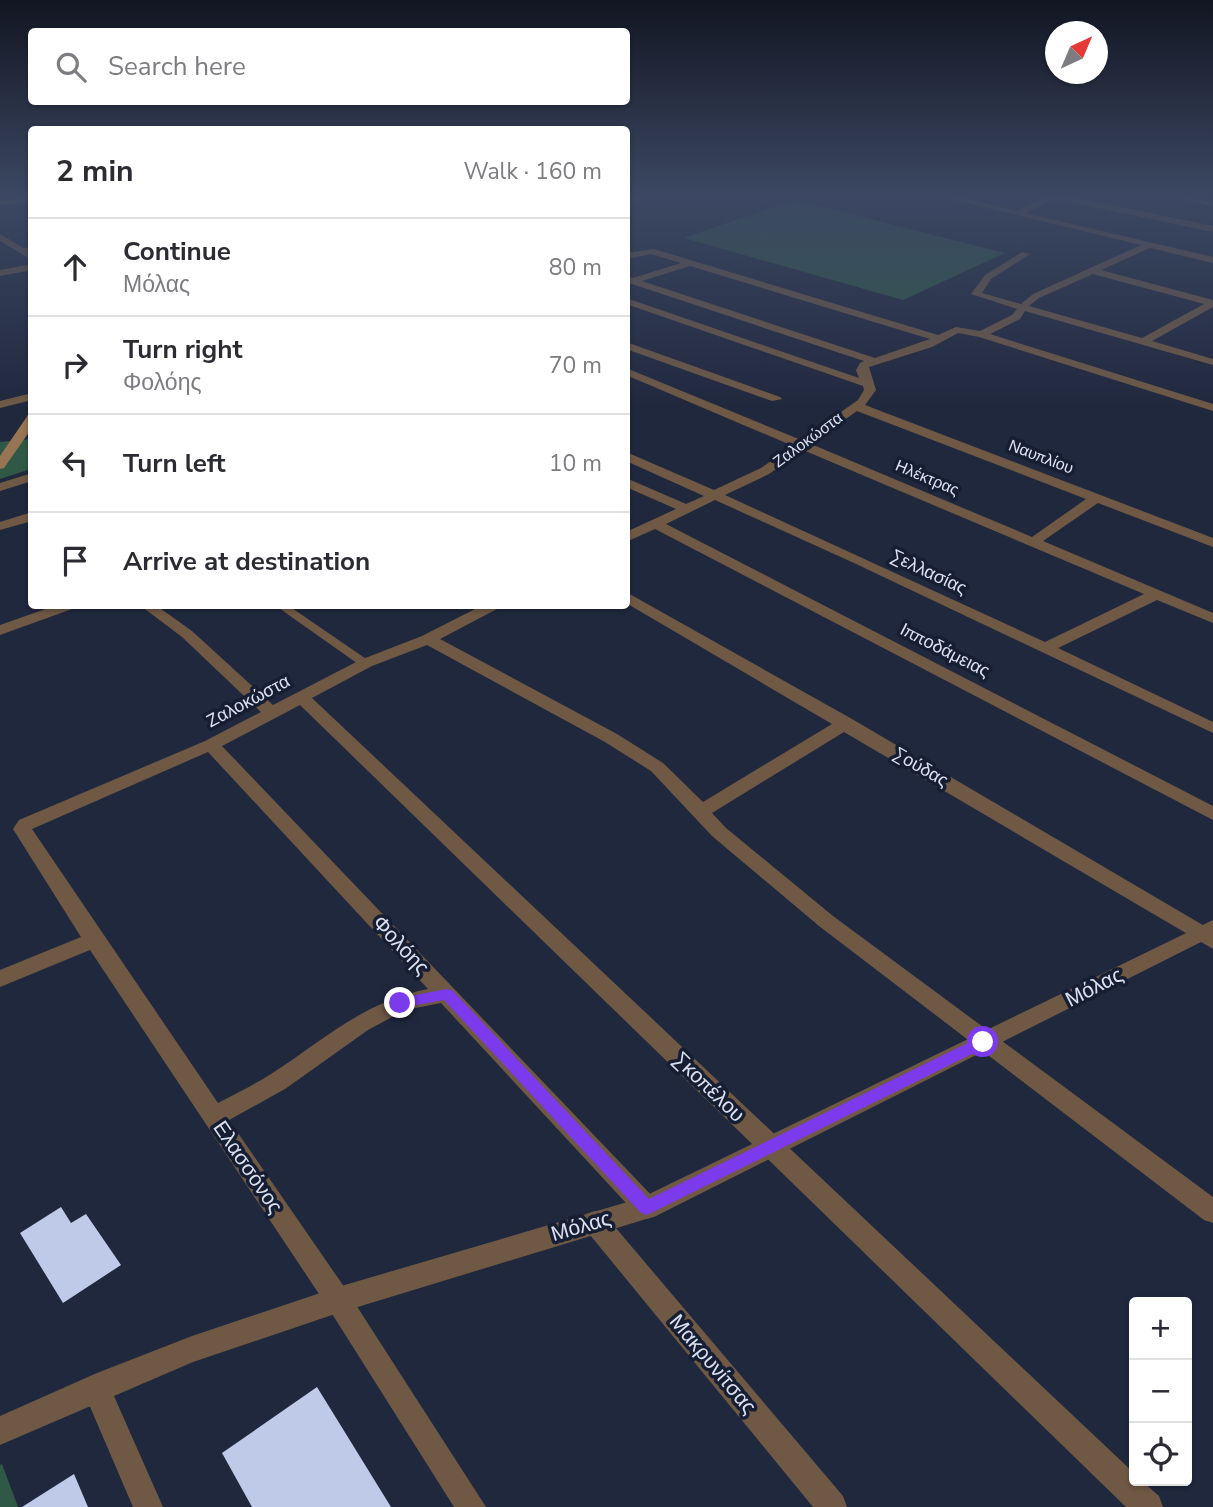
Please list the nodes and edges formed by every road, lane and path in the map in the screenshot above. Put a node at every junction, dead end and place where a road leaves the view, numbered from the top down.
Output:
1 (675, 267) edge
2 (704, 267) edge
3 (1004, 267) edge
4 (1097, 267) edge
5 (28, 268) edge
6 (1091, 270) junction
7 (0, 273) edge
8 (630, 281) edge
9 (630, 281) edge
10 (630, 302) edge
11 (1213, 303) edge
12 (1025, 306) junction
13 (981, 334) junction
14 (940, 339) junction
15 (1143, 342) junction
16 (630, 346) edge
17 (874, 361) junction
18 (1213, 362) edge
19 (630, 373) edge
20 (867, 384) junction
21 (28, 397) edge
22 (776, 399) dead end
23 (0, 405) edge
24 (856, 406) junction
25 (1213, 408) edge
26 (28, 424) edge
27 (801, 444) junction
28 (630, 458) edge
29 (0, 465) edge
30 (28, 478) edge
31 (630, 484) edge
32 (0, 487) edge
33 (715, 495) junction
34 (1098, 497) junction
35 (687, 509) junction
36 (28, 517) edge
37 (656, 524) junction
38 (0, 527) edge
39 (630, 533) edge
40 (1033, 542) junction
41 (1213, 543) edge
42 (1157, 594) junction
43 (630, 598) edge
44 (59, 609) edge
45 (152, 609) edge
46 (286, 609) edge
47 (486, 609) edge
48 (1213, 618) edge
49 (0, 630) edge
50 (428, 639) junction
51 (1046, 648) junction
52 (366, 663) junction
53 (300, 696) junction
54 (271, 712) junction
55 (846, 723) junction
56 (1213, 728) edge
57 (211, 745) junction
58 (700, 812) junction
59 (1213, 814) edge
60 (22, 829) joint
61 (1209, 934) edge
62 (94, 940) junction
63 (0, 979) edge
64 (447, 994) junction
65 (983, 1042) junction
66 (214, 1117) junction
67 (773, 1147) junction
68 (647, 1208) junction
69 (1213, 1212) edge
70 (594, 1222) junction
71 (338, 1300) junction
72 (96, 1388) junction
73 (0, 1431) edge
74 (148, 1507) edge
75 (471, 1507) edge
76 (832, 1507) edge
77 (1148, 1507) edge

1 - 8 street
2 - 14 street
3 - 12 street
4 - 6 street
5 - 7 street
6 - 11 street
6 - 12 street
9 - 17 street
10 - 20 street
11 - 15 street
12 - 13 street
12 - 15 street
13 - 14 street
13 - 25 street
14 - 17 street
15 - 18 street
16 - 22 street
17 - 20 street, Ζαλοκώστα
19 - 27 street, Ηλέκτρας
20 - 24 street, Ζαλοκώστα
21 - 23 street
24 - 27 street, Ζαλοκώστα
24 - 34 street, Ναυπλίου
26 - 29 main road
27 - 33 street, Ζαλοκώστα
27 - 40 street, Ηλέκτρας
28 - 33 street, Σελλασίας
30 - 32 street
31 - 35 street
33 - 35 street, Ζαλοκώστα
33 - 51 street, Σελλασίας
34 - 40 street
34 - 41 street, Ναυπλίου
35 - 37 street, Ζαλοκώστα
36 - 38 street
37 - 39 street, Ζαλοκώστα
37 - 59 street, Ιπποδάμειας
40 - 42 street, Ηλέκτρας
42 - 48 street, Ηλέκτρας
42 - 51 street
43 - 55 street, Σούδας
44 - 49 street
45 - 54 street
46 - 52 lane
47 - 50 street, Ζαλοκώστα
50 - 52 street, Ζαλοκώστα
50 - 58 street
51 - 56 street, Σελλασίας
52 - 53 street, Ζαλοκώστα
53 - 54 street, Ζαλοκώστα
53 - 67 street, Σκοπέλου
54 - 57 street, Ζαλοκώστα
55 - 58 street
55 - 61 street, Σούδας
57 - 60 street, Ζαλοκώστα
57 - 64 street, Φολόης
58 - 65 street
60 - 62 street, Ελασσόνος
61 - 65 street, Μόλας
62 - 63 street
62 - 66 street, Ελασσόνος
64 - 66 street
64 - 68 street, Φολόης
65 - 67 street, Μόλας
65 - 69 street
66 - 71 street, Ελασσόνος
67 - 68 street, Μόλας
67 - 77 street, Σκοπέλου
68 - 70 street, Μόλας
70 - 71 street, Μόλας
70 - 76 street, Μακρυνίτσας
71 - 72 street, Μόλας
71 - 75 street, Ελασσόνος
72 - 73 street, Μόλας
72 - 74 street

